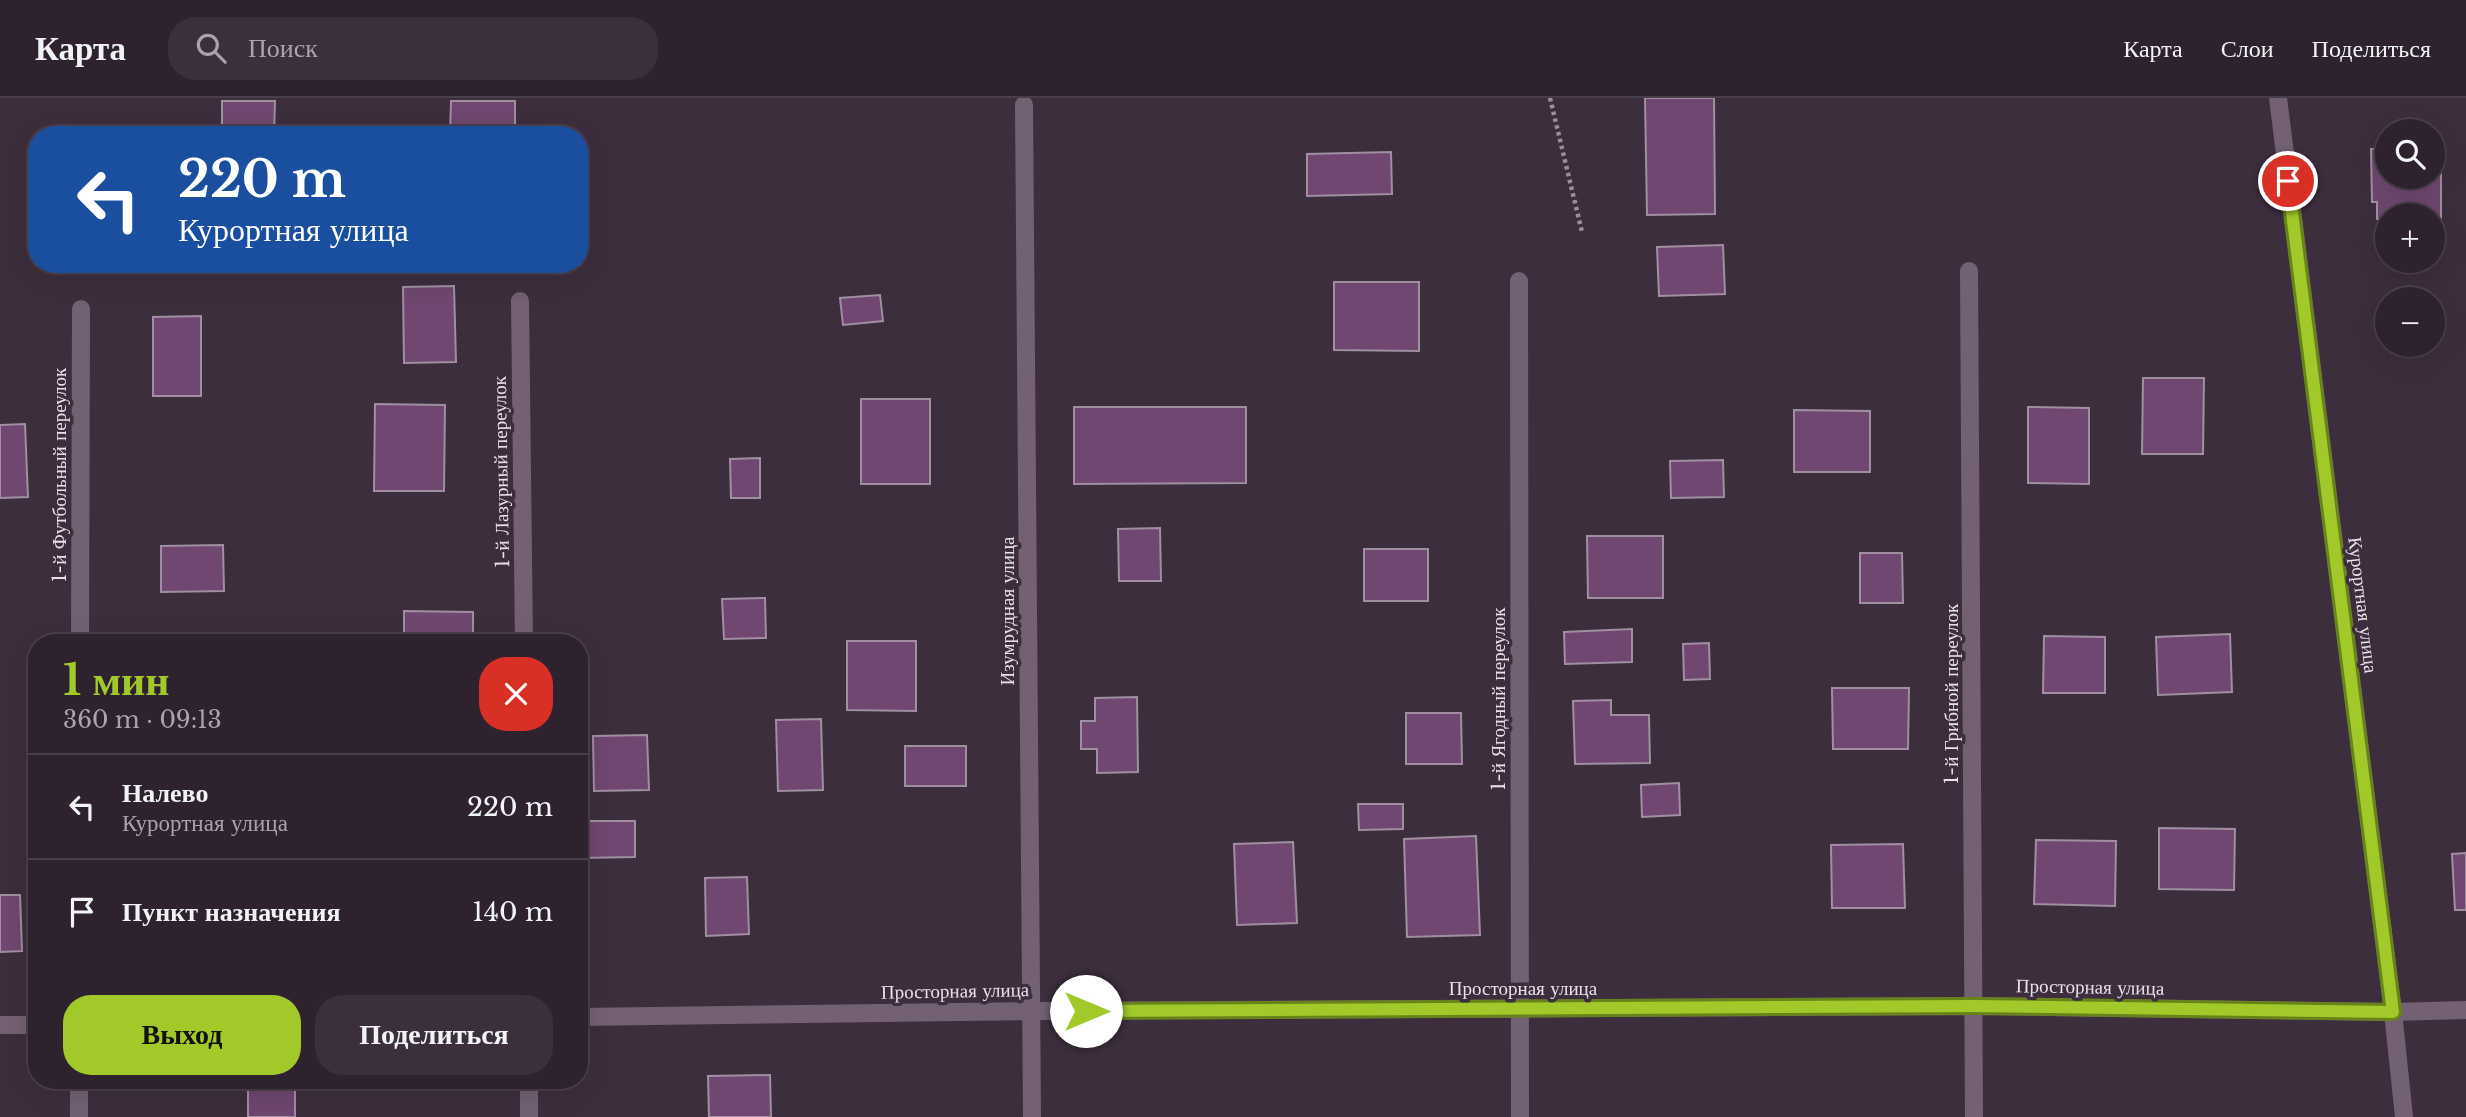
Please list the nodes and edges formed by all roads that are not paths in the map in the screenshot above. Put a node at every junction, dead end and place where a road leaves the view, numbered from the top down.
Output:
1 (2278, 98) edge
2 (1024, 104) dead end
3 (1969, 271) dead end
4 (1519, 281) dead end
5 (520, 302) dead end
6 (81, 309) dead end
7 (80, 634) edge
8 (524, 634) edge
9 (1974, 1006) junction
10 (1520, 1009) junction
11 (2466, 1010) edge
12 (1031, 1011) junction
13 (2393, 1012) junction
14 (588, 1017) edge
15 (0, 1025) edge
16 (28, 1025) edge
17 (79, 1089) edge
18 (529, 1089) edge
19 (79, 1117) edge
20 (529, 1117) edge
21 (1032, 1117) edge
22 (1520, 1117) edge
23 (1974, 1117) edge
24 (2404, 1117) edge

1 - 13 street, Курортная улица
2 - 12 street, Изумрудная улица
3 - 9 street, 1-й Грибной переулок
4 - 10 street, 1-й Ягодный переулок
5 - 8 street, 1-й Лазурный переулок
6 - 7 street, 1-й Футбольный переулок
9 - 10 street, Просторная улица
9 - 13 street, Просторная улица
9 - 23 street, 1-й Грибной переулок
10 - 12 street, Просторная улица
10 - 22 street, 1-й Ягодный переулок
11 - 13 street, Просторная улица
12 - 14 street, Просторная улица
12 - 21 street, Изумрудная улица
13 - 24 street, Курортная улица
15 - 16 street
17 - 19 street
18 - 20 street

